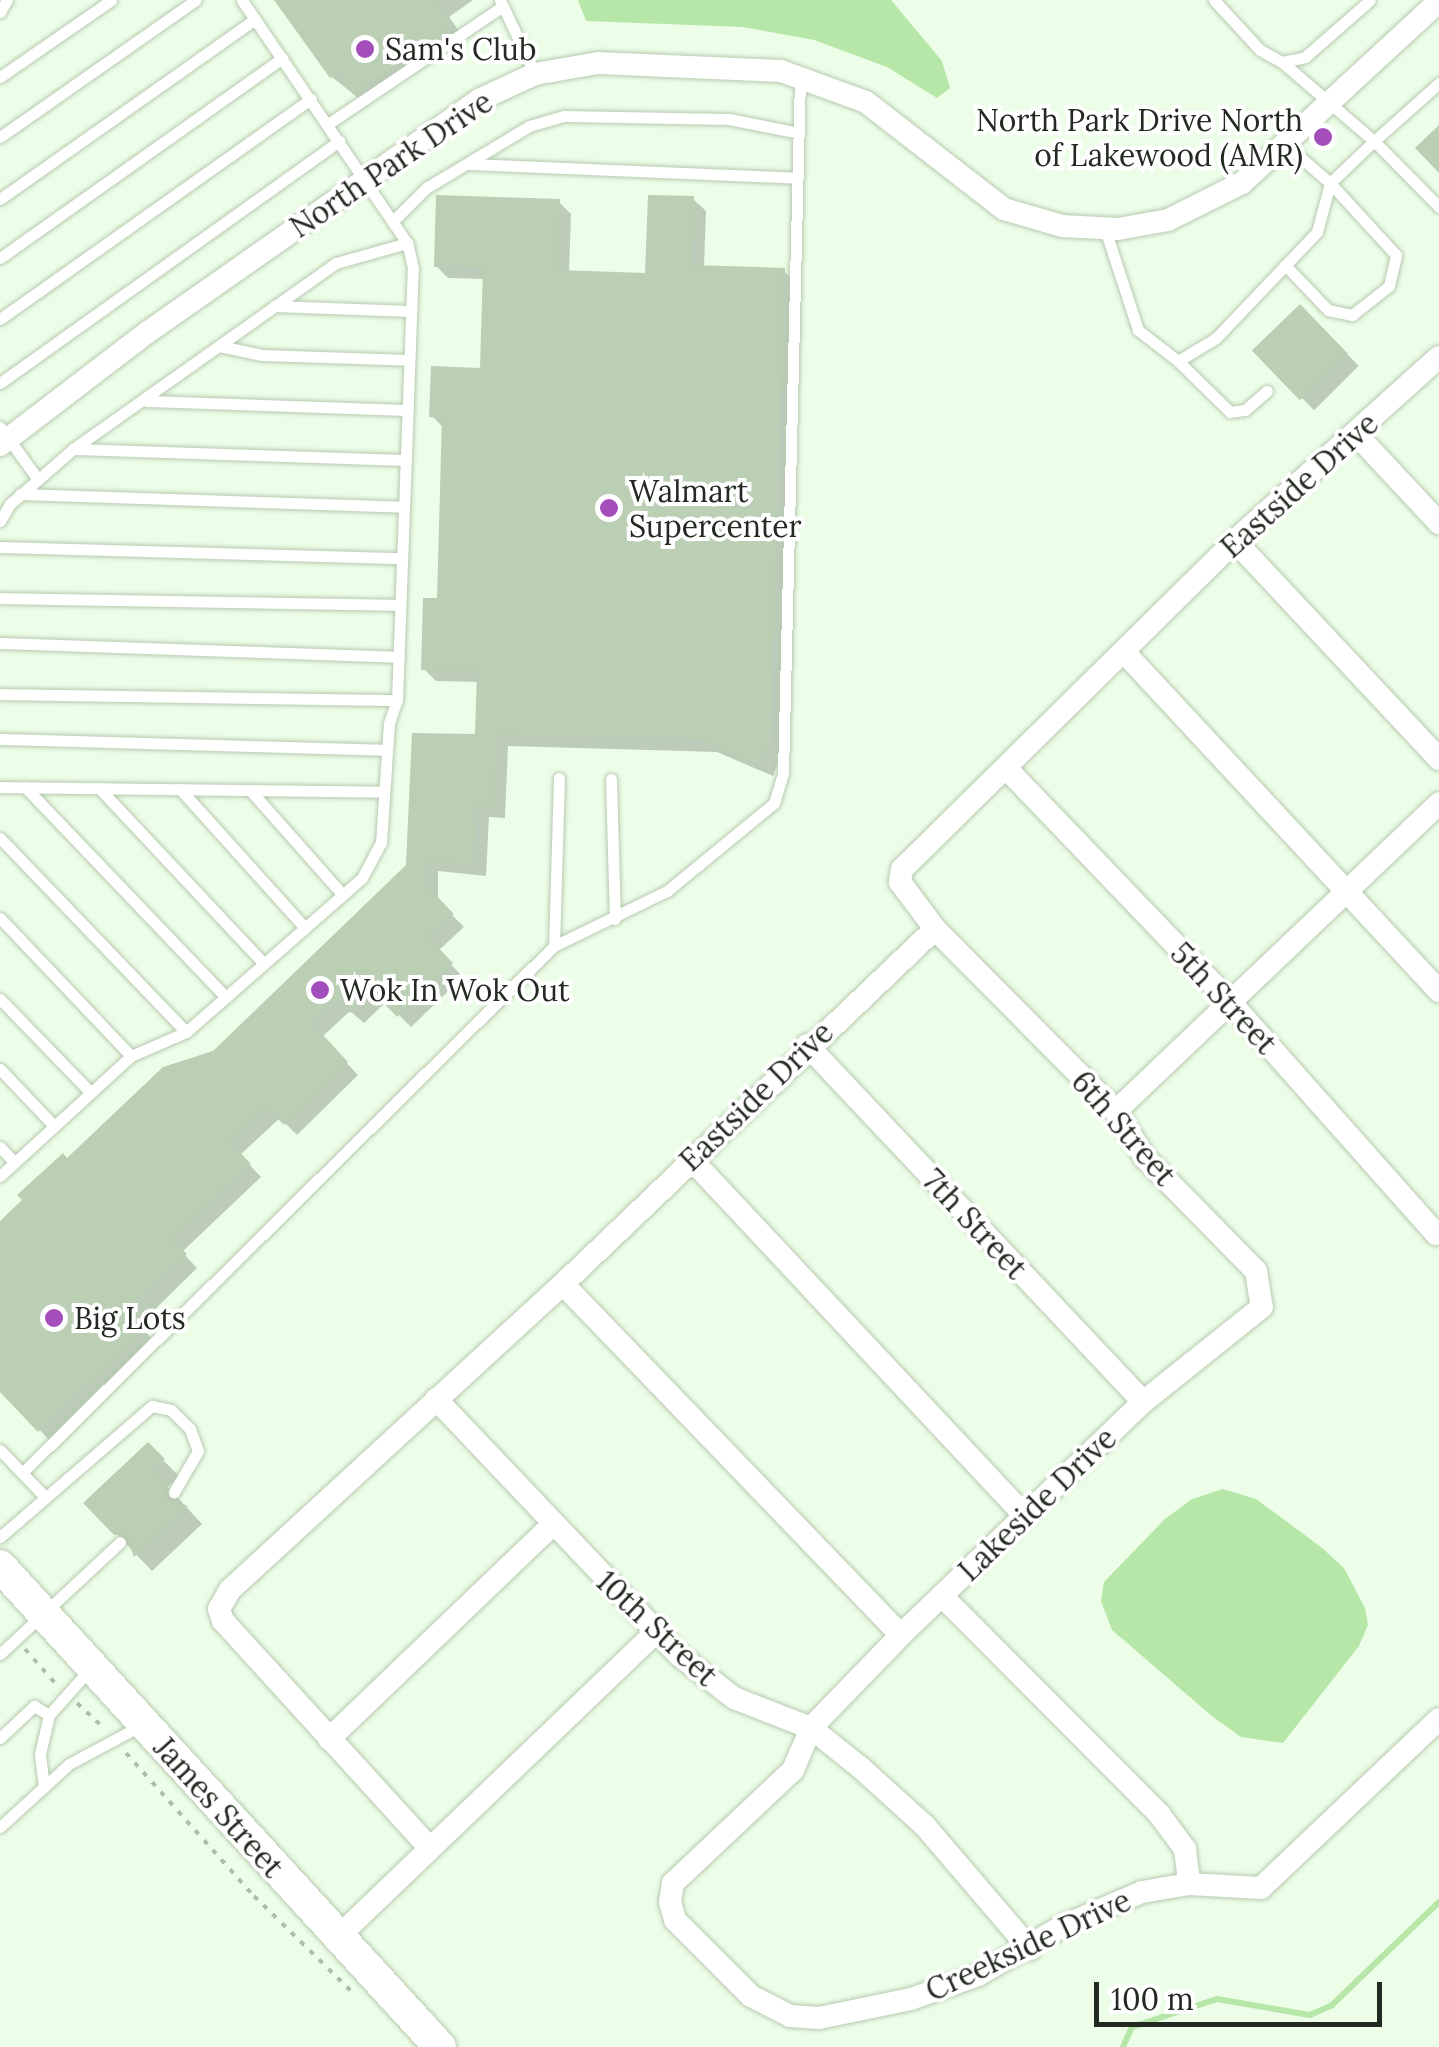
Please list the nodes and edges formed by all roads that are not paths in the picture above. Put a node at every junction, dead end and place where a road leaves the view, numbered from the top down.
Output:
1 (111, 0) edge
2 (196, 0) edge
3 (242, 0) edge
4 (1214, 0) edge
5 (1370, 0) edge
6 (1439, 1) edge
7 (500, 4) edge
8 (255, 19) junction
9 (282, 58) junction
10 (1282, 62) junction
11 (535, 74) junction
12 (800, 76) junction
13 (0, 77) edge
14 (1439, 82) edge
15 (310, 100) junction
16 (1329, 105) junction
17 (328, 124) junction
18 (799, 133) junction
19 (0, 137) edge
20 (340, 141) junction
21 (1374, 141) junction
22 (1286, 145) junction
23 (469, 164) junction
24 (798, 178) junction
25 (366, 180) junction
26 (1330, 183) junction
27 (0, 199) edge
28 (1439, 208) edge
29 (393, 221) junction
30 (1105, 229) junction
31 (407, 243) junction
32 (0, 258) edge
33 (1285, 265) junction
34 (274, 306) junction
35 (410, 311) junction
36 (0, 318) edge
37 (220, 346) junction
38 (1439, 358) edge
39 (409, 360) junction
40 (1178, 361) junction
41 (0, 382) edge
42 (1267, 391) dead end
43 (146, 401) junction
44 (408, 410) junction
45 (1356, 434) junction
46 (3, 437) edge
47 (73, 448) junction
48 (406, 460) junction
49 (36, 478) junction
50 (20, 494) junction
51 (404, 507) junction
52 (0, 521) edge
53 (1439, 523) edge
54 (1235, 541) junction
55 (0, 547) edge
56 (402, 558) junction
57 (0, 598) edge
58 (400, 605) junction
59 (0, 643) edge
60 (1124, 652) junction
61 (399, 657) junction
62 (0, 694) edge
63 (397, 700) junction
64 (0, 739) edge
65 (387, 750) junction
66 (1439, 759) edge
67 (1006, 768) junction
68 (559, 778) dead end
69 (611, 779) dead end
70 (0, 787) edge
71 (25, 787) junction
72 (99, 788) junction
73 (180, 789) junction
74 (250, 790) junction
75 (384, 792) junction
76 (1439, 803) edge
77 (0, 838) edge
78 (1347, 890) junction
79 (343, 895) junction
80 (0, 918) edge
81 (615, 919) junction
82 (305, 928) junction
83 (935, 928) junction
84 (554, 946) junction
85 (264, 964) junction
86 (1439, 991) edge
87 (226, 997) junction
88 (0, 998) edge
89 (1231, 1003) junction
90 (186, 1032) junction
91 (807, 1046) junction
92 (131, 1056) junction
93 (0, 1069) edge
94 (90, 1092) junction
95 (1116, 1111) junction
96 (54, 1126) junction
97 (0, 1147) edge
98 (690, 1160) junction
99 (14, 1162) junction
100 (0, 1176) edge
101 (1436, 1234) dead end
102 (564, 1284) junction
103 (1263, 1289) joint
104 (436, 1399) junction
105 (1143, 1402) junction
106 (0, 1450) edge
107 (22, 1473) junction
108 (174, 1492) dead end
109 (45, 1497) junction
110 (1025, 1516) junction
111 (552, 1526) junction
112 (0, 1537) edge
113 (120, 1542) dead end
114 (0, 1566) edge
115 (942, 1596) junction
116 (44, 1614) junction
117 (658, 1630) junction
118 (901, 1635) junction
119 (0, 1654) edge
120 (92, 1667) junction
121 (49, 1714) junction
122 (1439, 1719) edge
123 (811, 1728) junction
124 (130, 1733) junction
125 (0, 1738) edge
126 (329, 1739) junction
127 (44, 1786) junction
128 (0, 1827) edge
129 (427, 1845) junction
130 (1188, 1884) junction
131 (338, 1937) junction
132 (1030, 1949) junction
133 (440, 2047) edge

1 - 13 lane
2 - 19 lane
3 - 8 lane
4 - 10 lane
5 - 10 lane
6 - 16 street, North Park Drive
7 - 11 lane
7 - 17 lane
8 - 9 lane
8 - 27 lane
9 - 15 lane
9 - 32 lane
10 - 16 lane
11 - 12 street, North Park Drive
11 - 25 street, North Park Drive
12 - 18 lane
12 - 30 street, North Park Drive
14 - 21 lane
15 - 17 lane
15 - 36 lane
16 - 21 lane
16 - 22 street, North Park Drive
17 - 20 lane
18 - 23 lane
18 - 24 lane
20 - 25 lane
20 - 41 lane
21 - 26 lane
21 - 28 lane
22 - 26 lane
22 - 30 street, North Park Drive
23 - 24 lane
23 - 29 lane
24 - 81 lane
25 - 29 lane
25 - 46 street, North Park Drive
26 - 33 lane
26 - 33 lane
29 - 31 lane
30 - 40 lane
31 - 34 lane
31 - 35 lane
33 - 40 lane
34 - 35 lane
34 - 37 lane
35 - 39 lane
37 - 39 lane
37 - 43 lane
38 - 45 street, Eastside Drive
39 - 44 lane
40 - 42 lane
43 - 44 lane
43 - 47 lane
44 - 48 lane
45 - 53 street
45 - 54 street, Eastside Drive
46 - 49 lane
47 - 48 lane
47 - 49 lane
48 - 51 lane
49 - 50 lane
50 - 51 lane
50 - 52 lane
51 - 56 lane
54 - 60 street, Eastside Drive
54 - 66 street
55 - 56 lane
56 - 58 lane
57 - 58 lane
58 - 61 lane
59 - 61 lane
60 - 67 street, Eastside Drive
60 - 78 street
61 - 63 lane
62 - 63 lane
63 - 65 lane
64 - 65 lane
65 - 75 lane
67 - 83 street, Eastside Drive
67 - 89 street, 5th Street
68 - 84 lane
69 - 81 lane
70 - 71 lane
71 - 72 lane
71 - 87 lane
72 - 73 lane
72 - 85 lane
73 - 74 lane
73 - 82 lane
74 - 75 lane
74 - 79 lane
75 - 79 lane
76 - 78 street
77 - 90 lane
78 - 86 street
78 - 89 street
79 - 82 lane
80 - 92 lane
81 - 84 lane
82 - 85 lane
83 - 91 street, Eastside Drive
83 - 95 street, 6th Street
84 - 107 lane
85 - 87 lane
87 - 90 lane
88 - 94 lane
89 - 95 street
89 - 101 street, 5th Street
90 - 92 lane
91 - 98 street, Eastside Drive
91 - 105 street, 7th Street
92 - 94 lane
93 - 96 lane
94 - 96 lane
95 - 103 street, 6th Street
96 - 99 lane
97 - 99 lane
98 - 102 street, Eastside Drive
98 - 110 street
99 - 100 lane
102 - 104 street, Eastside Drive
102 - 118 street
103 - 105 street, Lakeside Drive
104 - 111 street, 10th Street
104 - 126 street, Eastside Drive
105 - 110 street, Lakeside Drive
106 - 107 lane
107 - 109 lane
108 - 109 lane
109 - 112 lane
110 - 115 street, Lakeside Drive
111 - 117 street, 10th Street
111 - 126 street
113 - 116 lane
114 - 116 street, James Street
115 - 118 street, Lakeside Drive
115 - 130 street
116 - 119 lane
116 - 120 street, James Street
117 - 123 street, 10th Street
117 - 129 street
118 - 123 street, Lakeside Drive
120 - 121 lane
120 - 124 street, James Street
121 - 125 lane
121 - 127 lane
122 - 130 street, Creekside Drive
123 - 132 street, 10th Street
123 - 132 street, Creekside Drive
124 - 127 lane
124 - 131 street, James Street
126 - 129 street, Eastside Drive
127 - 128 lane
129 - 131 street
130 - 132 street, Creekside Drive
131 - 133 street, James Street

